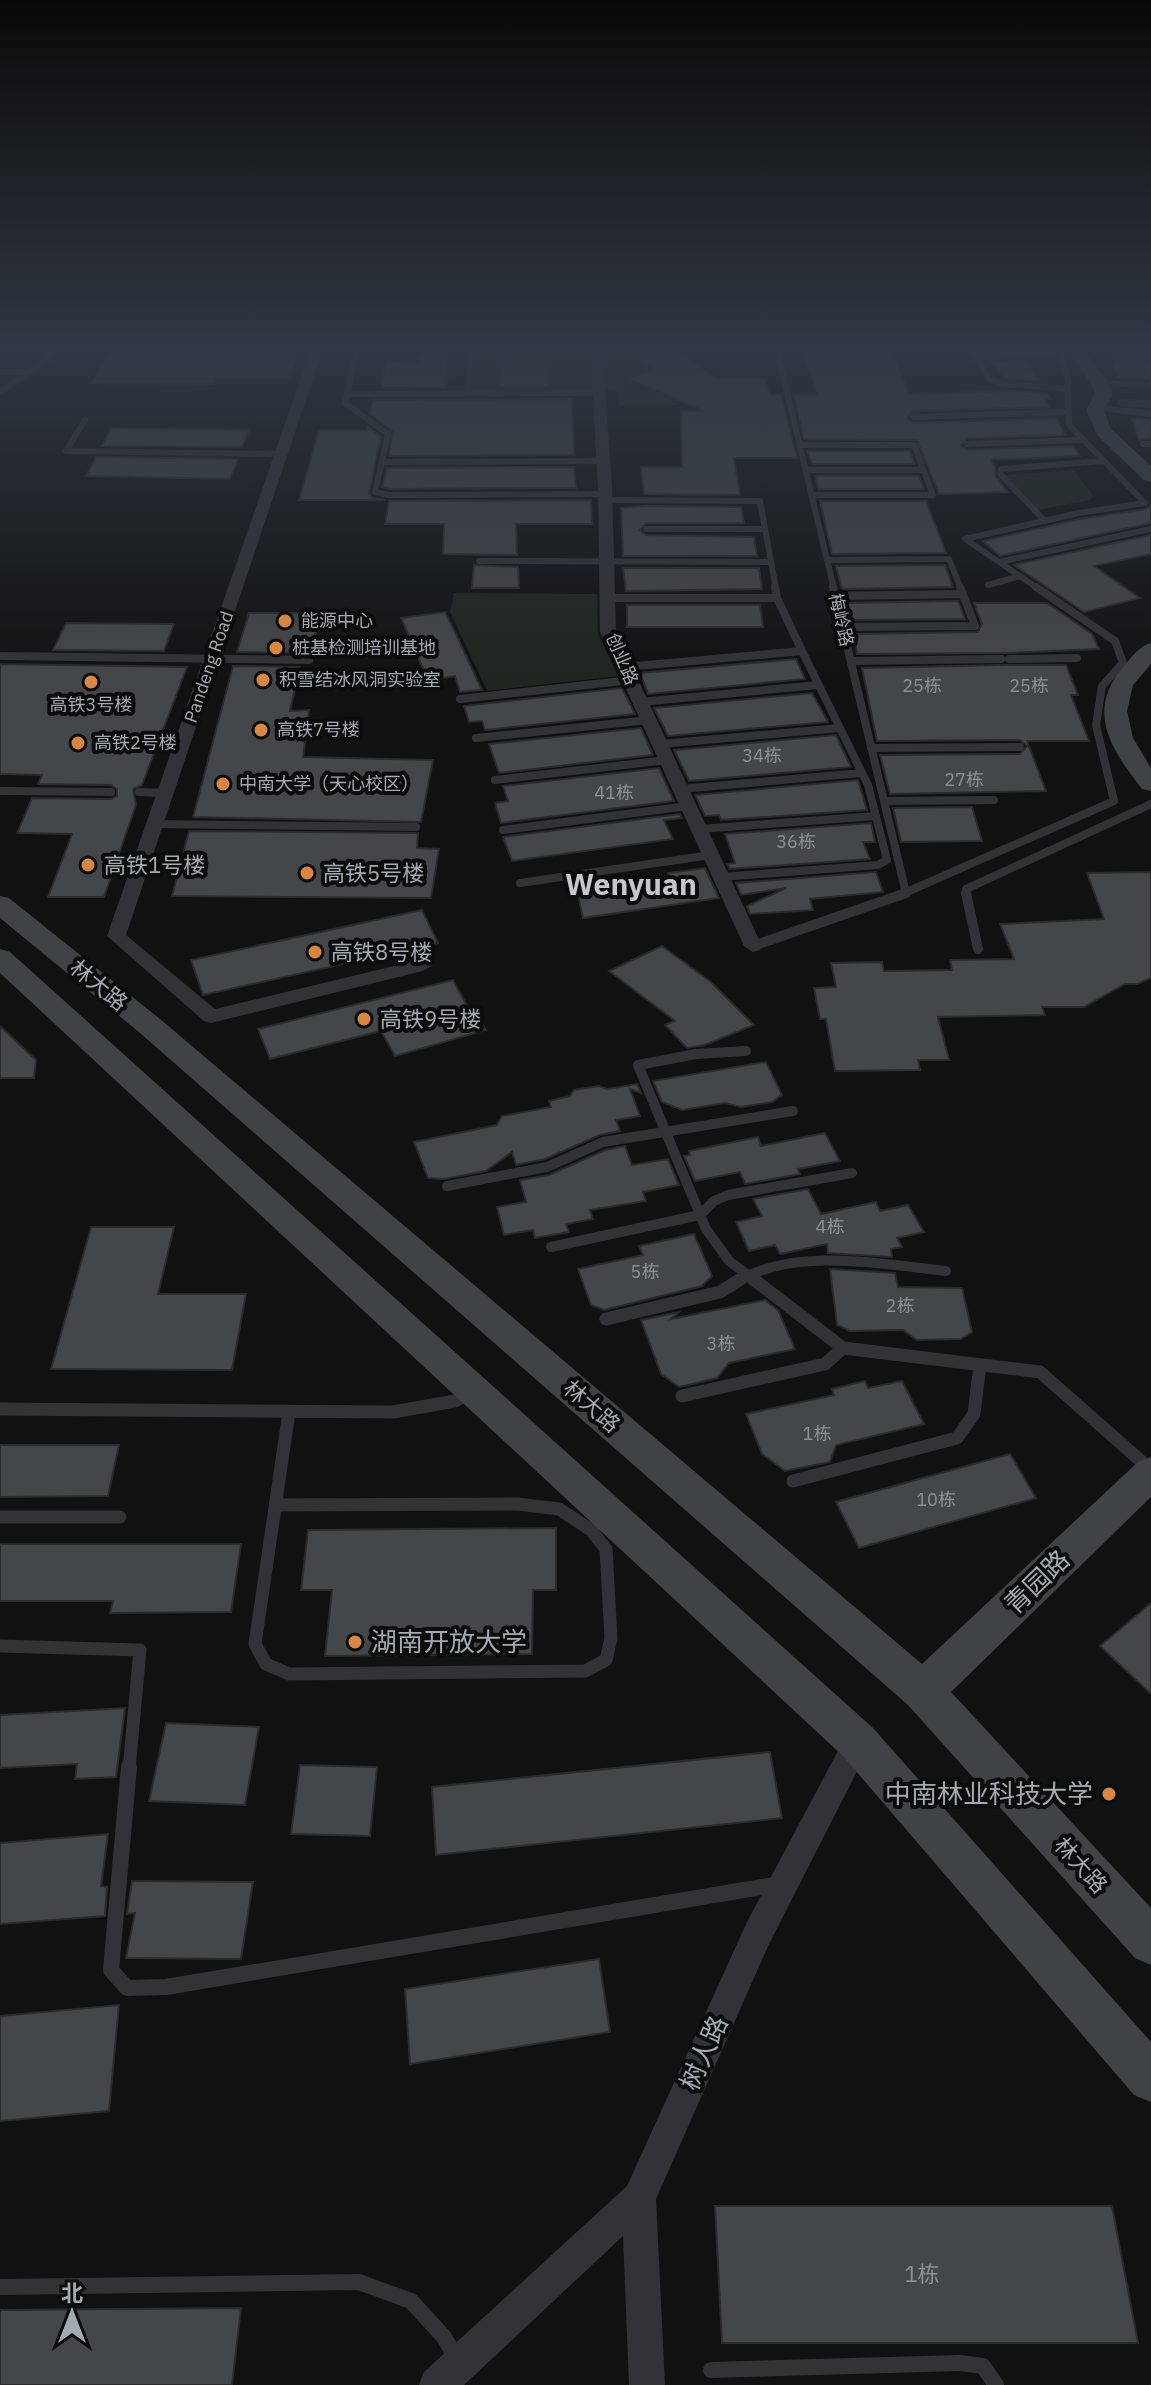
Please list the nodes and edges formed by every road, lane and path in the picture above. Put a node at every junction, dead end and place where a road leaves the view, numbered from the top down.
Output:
1 (281, 457) edge
2 (383, 457) edge
3 (603, 457) edge
4 (802, 457) edge
5 (918, 457) edge
6 (1100, 457) edge
7 (1131, 457) edge
8 (603, 461) junction
9 (1104, 461) junction
10 (382, 462) junction
11 (805, 470) junction
12 (922, 470) junction
13 (1151, 476) edge
14 (811, 495) junction
15 (605, 497) junction
16 (1045, 521) junction
17 (646, 529) dead end
18 (765, 529) junction
19 (1151, 529) edge
20 (827, 560) junction
21 (479, 561) dead end
22 (606, 562) junction
23 (771, 562) junction
24 (999, 562) junction
25 (1020, 576) junction
26 (988, 585) dead end
27 (963, 594) junction
28 (835, 596) junction
29 (607, 598) junction
30 (777, 598) junction
31 (842, 627) junction
32 (1151, 650) edge
33 (802, 651) junction
34 (0, 656) edge
35 (1077, 658) dead end
36 (212, 659) junction
37 (309, 660) dead end
38 (851, 661) junction
39 (628, 674) junction
40 (818, 685) junction
41 (460, 699) dead end
42 (640, 702) junction
43 (649, 720) junction
44 (840, 728) junction
45 (476, 738) dead end
46 (660, 744) junction
47 (1020, 747) dead end
48 (871, 748) junction
49 (667, 760) junction
50 (862, 773) junction
51 (495, 780) dead end
52 (1151, 784) edge
53 (680, 789) junction
54 (0, 791) edge
55 (111, 792) dead end
56 (139, 792) dead end
57 (165, 793) junction
58 (994, 800) dead end
59 (884, 801) junction
60 (1151, 804) edge
61 (688, 806) junction
62 (876, 816) junction
63 (154, 824) junction
64 (416, 827) dead end
65 (699, 829) junction
66 (503, 830) dead end
67 (711, 855) junction
68 (721, 877) junction
69 (520, 883) dead end
70 (906, 893) junction
71 (0, 904) edge
72 (753, 946) joint
73 (978, 949) dead end
74 (0, 958) edge
75 (423, 965) dead end
76 (746, 1051) dead end
77 (793, 1111) dead end
78 (666, 1130) junction
79 (852, 1173) dead end
80 (447, 1186) dead end
81 (700, 1215) junction
82 (551, 1247) dead end
83 (946, 1271) dead end
84 (747, 1276) junction
85 (606, 1319) dead end
86 (843, 1348) junction
87 (980, 1365) junction
88 (475, 1391) junction
89 (682, 1396) dead end
90 (0, 1409) edge
91 (289, 1412) junction
92 (1151, 1472) edge
93 (793, 1481) dead end
94 (276, 1505) junction
95 (0, 1517) edge
96 (120, 1517) dead end
97 (0, 1646) edge
98 (923, 1691) junction
99 (858, 1742) junction
100 (784, 1883) junction
101 (1151, 1942) edge
102 (1151, 2078) edge
103 (639, 2198) junction
104 (0, 2287) edge
105 (711, 2370) dead end
106 (448, 2374) edge
107 (647, 2385) edge
108 (996, 2385) edge

1 - 36 street, Pandeng Road
2 - 10 lane
3 - 8 street, 创业路
4 - 11 lane, 梅岭路
5 - 12 lane
6 - 9 lane
7 - 13 main road
8 - 10 lane
8 - 15 street, 创业路
9 - 16 lane
9 - 16 lane
10 - 15 lane
11 - 12 lane
11 - 14 lane, 梅岭路
12 - 14 lane
14 - 20 lane, 梅岭路
15 - 18 lane
15 - 22 street, 创业路
16 - 24 lane
17 - 18 lane
18 - 23 lane
19 - 24 lane
20 - 27 lane
20 - 28 lane, 梅岭路
21 - 22 lane
22 - 23 lane
22 - 29 street, 创业路
23 - 30 lane
24 - 25 lane
25 - 26 lane
25 - 70 lane
27 - 28 lane
27 - 31 lane
28 - 31 lane, 梅岭路
29 - 30 lane
29 - 39 street, 创业路
30 - 33 lane
31 - 38 lane, 梅岭路
32 - 52 main road
33 - 39 lane
33 - 40 lane
34 - 36 lane
35 - 38 lane
36 - 37 lane
36 - 57 street, Pandeng Road
38 - 48 lane, 梅岭路
39 - 41 lane
39 - 42 street, 创业路
40 - 42 lane
40 - 44 lane
42 - 43 street, 创业路
43 - 45 lane
43 - 46 street, 创业路
44 - 46 lane
44 - 50 lane
46 - 49 street, 创业路
47 - 48 lane
48 - 59 lane, 梅岭路
49 - 51 lane
49 - 53 street, 创业路
50 - 53 lane
50 - 62 lane
53 - 61 street, 创业路
54 - 55 lane
56 - 57 lane
57 - 63 street, Pandeng Road
58 - 59 lane
59 - 70 lane, 梅岭路
60 - 73 lane
61 - 65 street, 创业路
61 - 66 lane
62 - 65 lane
62 - 68 lane
63 - 64 lane
63 - 75 street, Pandeng Road
65 - 67 street, 创业路
67 - 68 street, 创业路
67 - 69 lane
68 - 72 street, 创业路
70 - 72 lane
71 - 98 main road, 林大路
74 - 88 main road
76 - 78 lane
77 - 78 lane
78 - 80 lane
78 - 81 lane
79 - 81 lane
81 - 82 lane
81 - 84 lane
83 - 84 lane
84 - 85 lane
84 - 86 lane
86 - 87 lane
86 - 89 lane
87 - 92 lane
87 - 93 lane
88 - 91 lane
88 - 99 main road
90 - 91 lane
91 - 94 lane
92 - 98 main road, 青园路
94 - 94 lane
95 - 96 lane
97 - 100 lane
98 - 101 main road, 林大路
99 - 100 street, 树人路
99 - 102 main road
100 - 103 street, 树人路
103 - 106 street
103 - 107 street, 树人路
104 - 106 lane
105 - 108 lane

